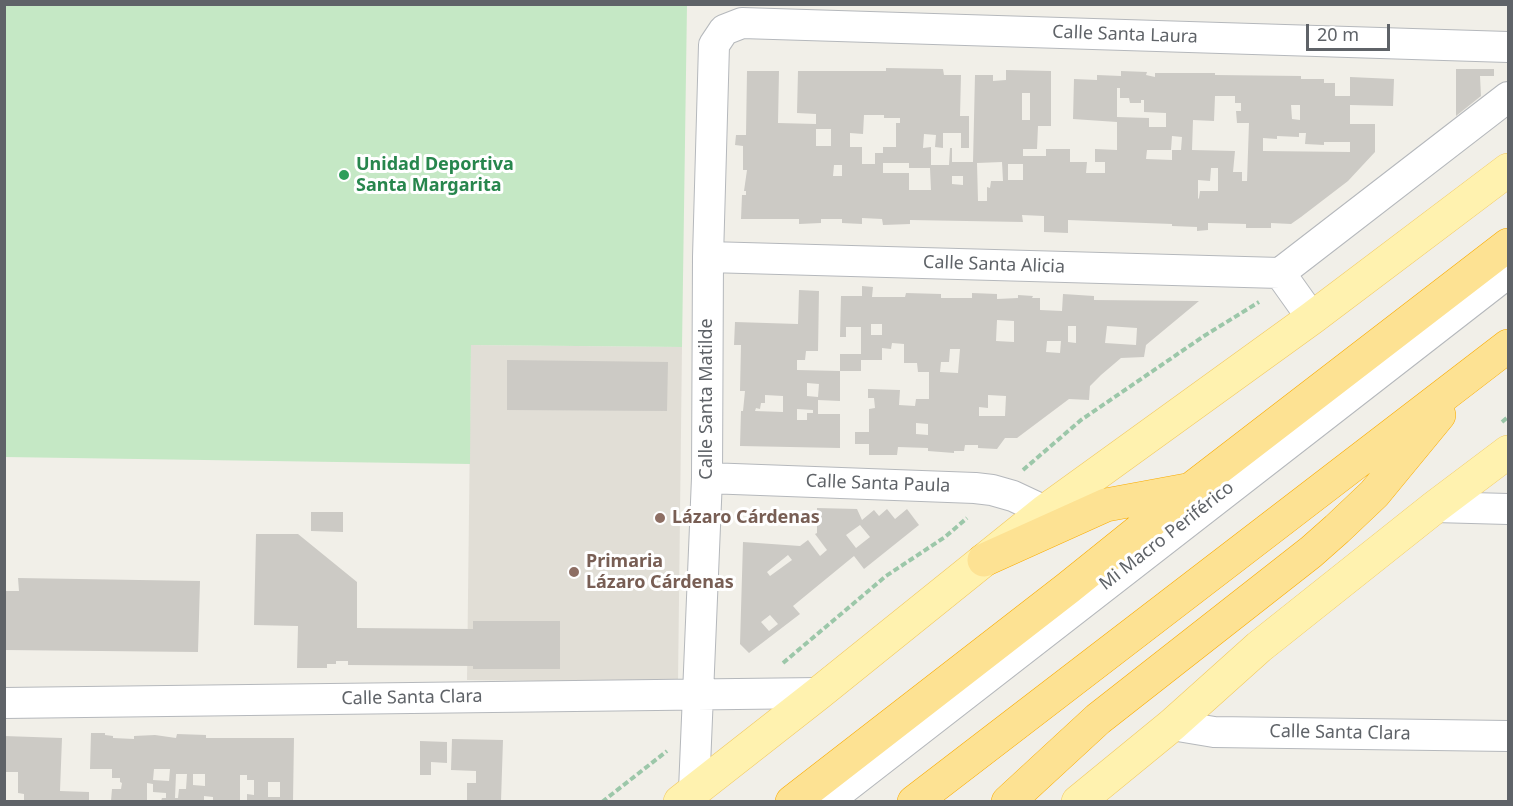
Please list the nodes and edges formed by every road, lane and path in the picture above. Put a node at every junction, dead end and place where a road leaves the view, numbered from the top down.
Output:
1 (742, 23) joint
2 (1509, 47) edge
3 (1509, 97) edge
4 (1509, 170) edge
5 (1509, 245) edge
6 (708, 257) junction
7 (1509, 273) edge
8 (1282, 277) junction
9 (1509, 298) edge
10 (1312, 318) junction
11 (1509, 346) edge
12 (1476, 370) junction
13 (1509, 452) edge
14 (707, 478) junction
15 (1191, 489) junction
16 (997, 491) junction
17 (1435, 507) junction
18 (1509, 509) edge
19 (1045, 512) junction
20 (984, 560) junction
21 (781, 664) dead end
22 (699, 693) junction
23 (819, 693) junction
24 (4, 704) edge
25 (1172, 725) junction
26 (697, 728) junction
27 (1509, 736) edge
28 (687, 795) edge
29 (602, 801) edge
30 (792, 801) edge
31 (827, 801) edge
32 (856, 801) edge
33 (914, 801) edge
34 (1008, 801) edge
35 (1078, 801) edge

1 - 2 street, Calle Santa Laura
1 - 6 street, Calle Santa Matilde
3 - 8 street
4 - 10 main road
5 - 15 highway
6 - 8 street, Calle Santa Alicia
6 - 14 street, Calle Santa Matilde
7 - 31 street, Mi Macro Periférico
8 - 10 street
8 - 16 path
9 - 32 street, Mi Macro Periférico
10 - 19 main road
11 - 12 highway
12 - 33 highway
12 - 34 highway
13 - 17 main road
14 - 16 street, Calle Santa Paula
14 - 22 street, Calle Santa Matilde
15 - 20 highway
15 - 30 highway
16 - 19 street, Calle Santa Paula
16 - 21 path
17 - 18 street
17 - 25 main road
19 - 20 main road
20 - 23 main road
22 - 23 street, Calle Santa Clara
22 - 24 street, Calle Santa Clara
22 - 26 street, Calle Santa Matilde
23 - 28 main road
25 - 27 street, Calle Santa Clara
25 - 35 main road
26 - 28 street, Calle Santa Matilde
26 - 29 path

